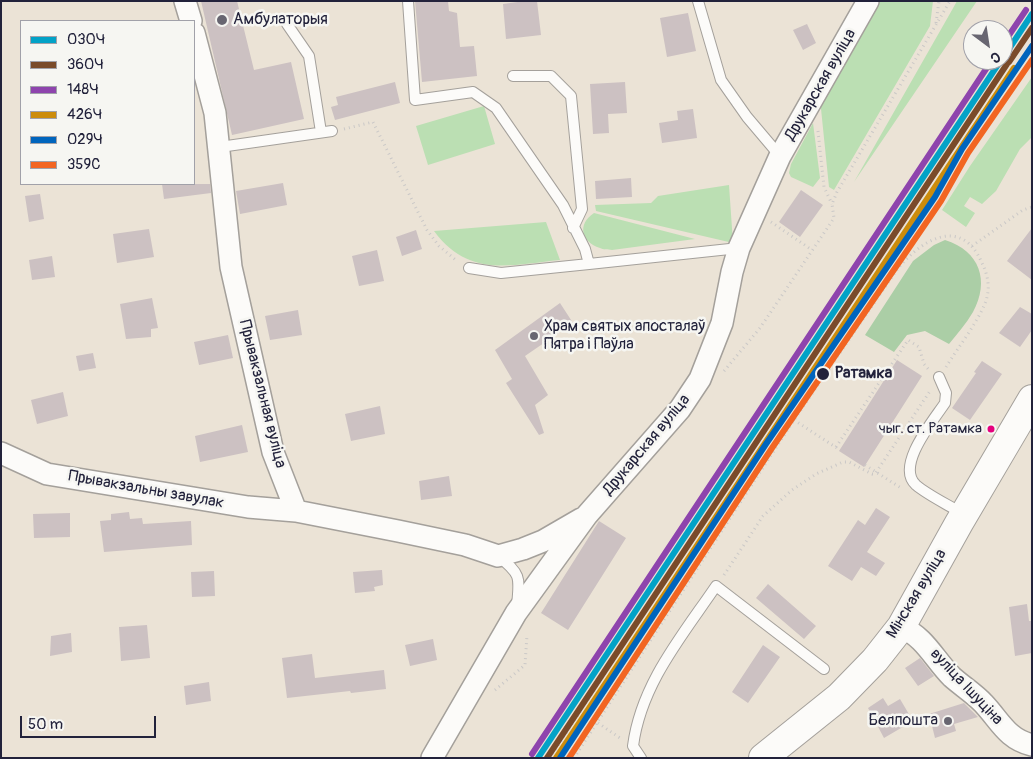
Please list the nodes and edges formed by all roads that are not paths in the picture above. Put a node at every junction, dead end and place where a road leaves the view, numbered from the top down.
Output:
1 (185, 1) edge
2 (408, 1) edge
3 (698, 1) edge
4 (868, 1) edge
5 (191, 20) edge
6 (287, 24) dead end
7 (195, 37) edge
8 (513, 76) dead end
9 (220, 147) junction
10 (780, 156) junction
11 (573, 228) junction
12 (739, 248) junction
13 (589, 264) junction
14 (468, 268) road end
15 (939, 377) road end
16 (1032, 399) edge
17 (1, 452) edge
18 (296, 512) junction
19 (964, 514) junction
20 (588, 515) junction
21 (498, 556) junction
22 (516, 613) junction
23 (901, 627) junction
24 (824, 669) dead end
25 (1032, 745) edge
26 (434, 753) edge
27 (415, 758) edge
28 (641, 758) edge
29 (763, 758) edge

1 - 5 street
2 - 11 lane
3 - 10 lane
4 - 10 street, Друкарская вуліца
6 - 9 lane
7 - 9 street, Прывакзальная вуліца
8 - 11 lane
9 - 18 street, Прывакзальная вуліца
10 - 12 street, Друкарская вуліца
11 - 13 lane
12 - 13 lane
12 - 20 street, Друкарская вуліца
13 - 14 lane
15 - 19 lane
16 - 19 street, Мінская вуліца
17 - 18 street, Прывакзальны завулак
18 - 21 street
19 - 23 street, Мінская вуліца
20 - 21 street
20 - 22 street, Друкарская вуліца
21 - 22 lane
22 - 26 street, Друкарская вуліца
23 - 25 street, вуліца Ішуціна
23 - 29 street, Мінская вуліца
24 - 28 lane
26 - 27 street

